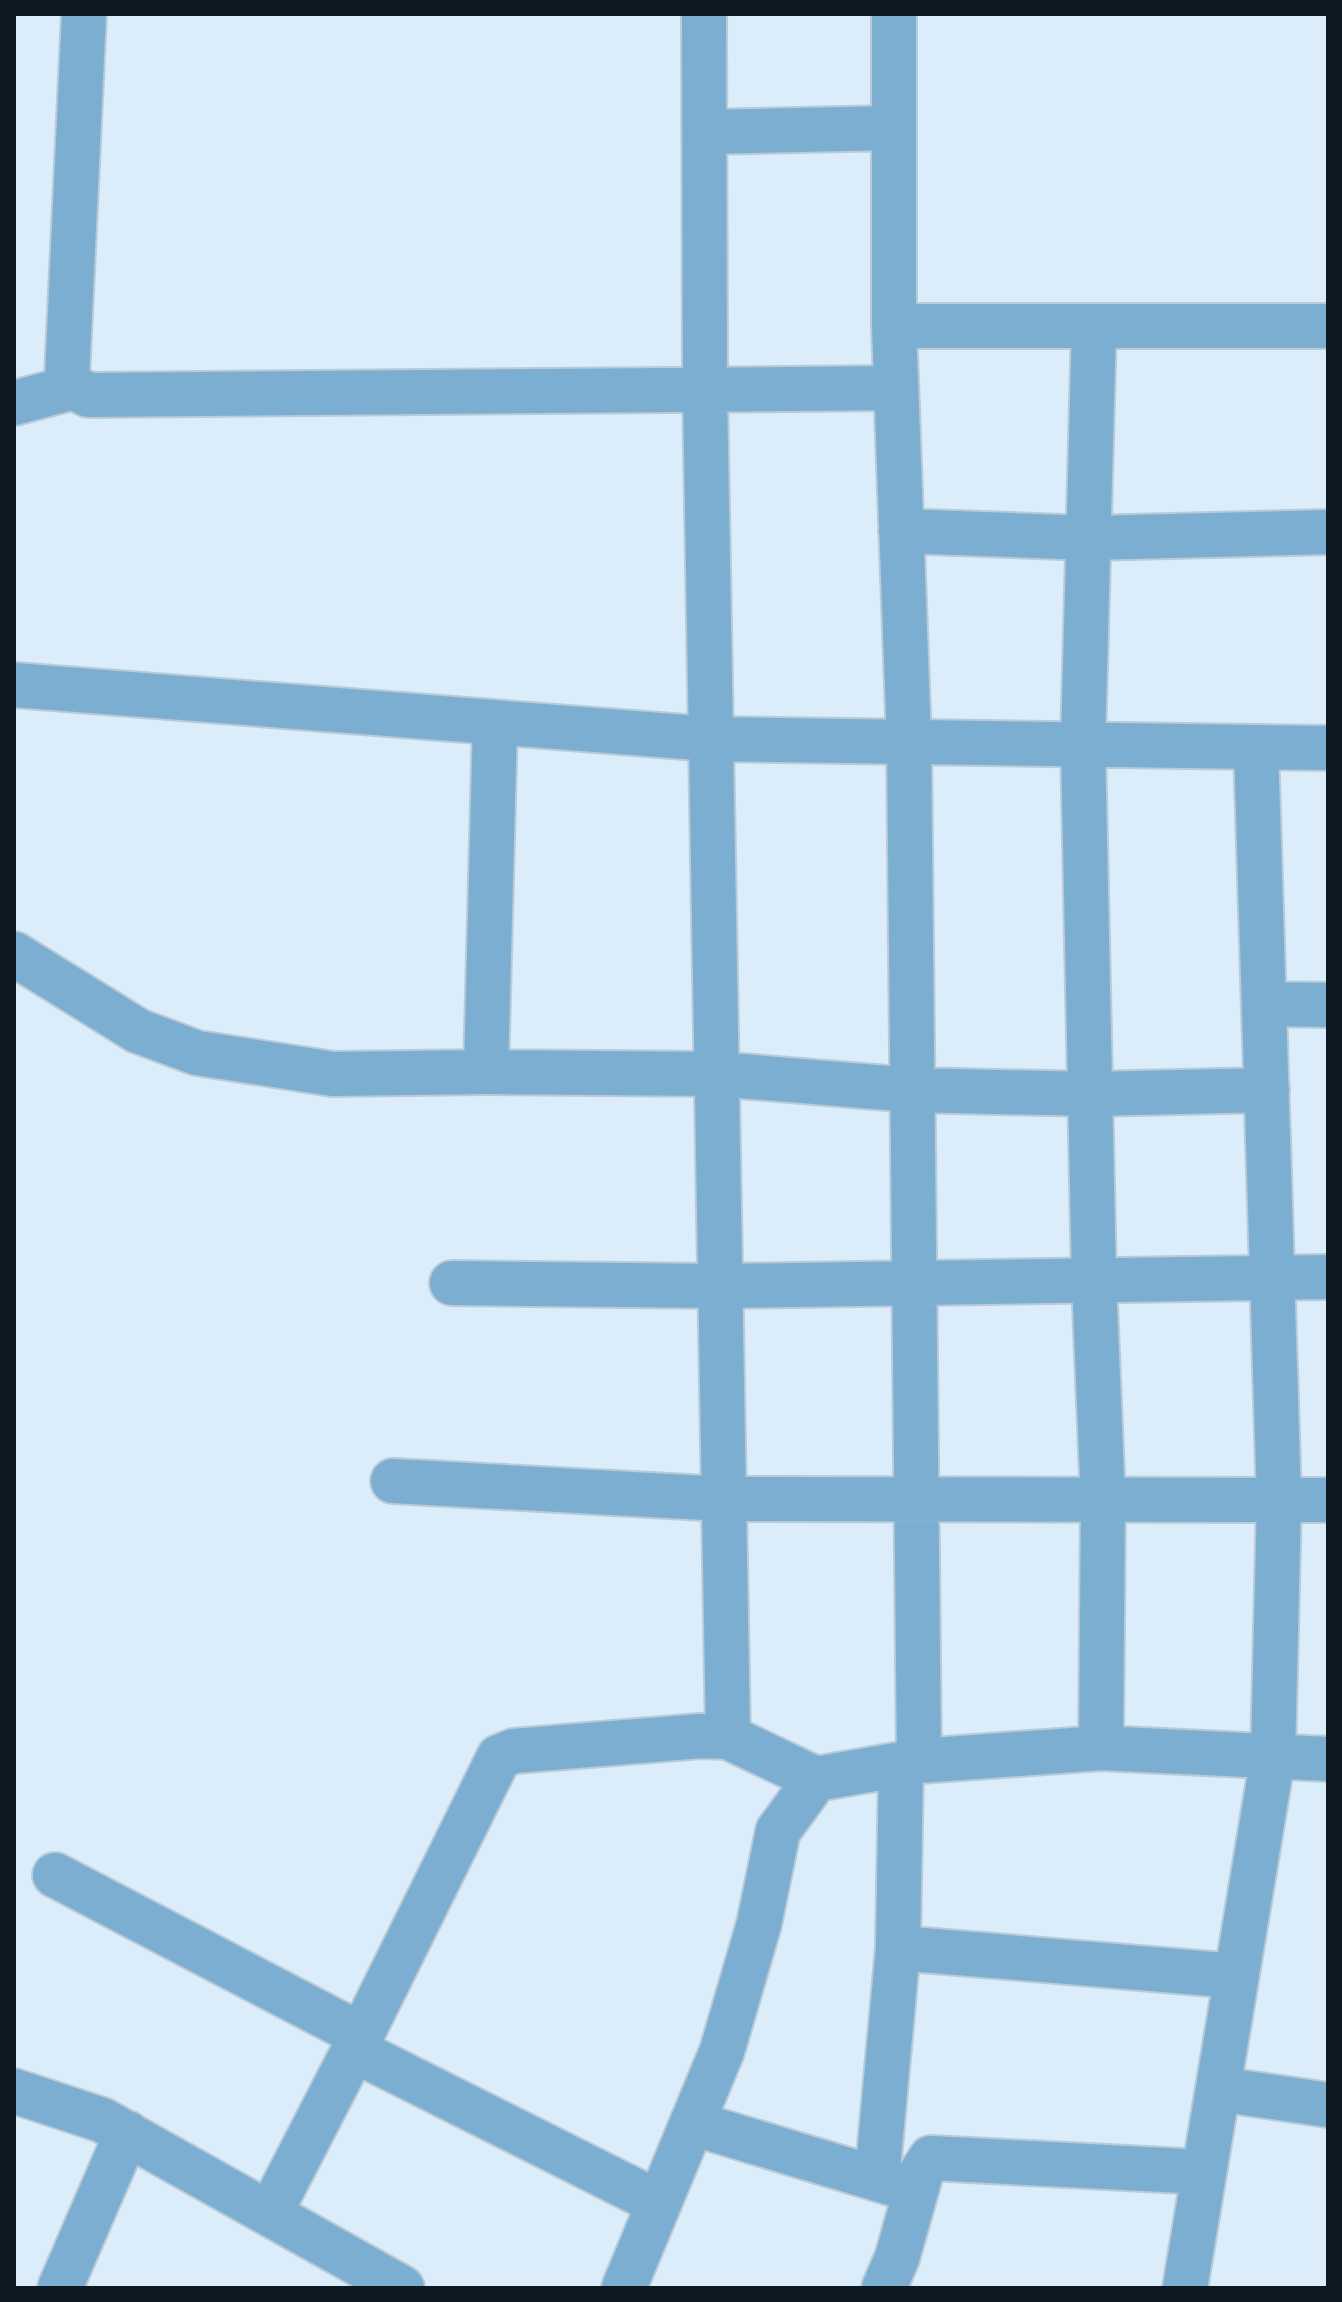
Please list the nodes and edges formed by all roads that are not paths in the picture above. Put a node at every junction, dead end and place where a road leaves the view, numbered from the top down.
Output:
1 (84, 14) edge
2 (704, 14) edge
3 (894, 14) edge
4 (894, 128) junction
5 (705, 132) junction
6 (894, 326) junction
7 (1094, 326) junction
8 (1328, 326) edge
9 (74, 387) junction
10 (896, 388) junction
11 (705, 389) junction
12 (14, 403) edge
13 (901, 531) junction
14 (1328, 532) edge
15 (1089, 538) junction
16 (14, 685) edge
17 (495, 722) junction
18 (711, 739) junction
19 (909, 741) junction
20 (1083, 744) junction
21 (1256, 747) junction
22 (1328, 748) edge
23 (14, 954) edge
24 (1265, 1004) junction
25 (1328, 1005) edge
26 (486, 1072) junction
27 (716, 1074) junction
28 (912, 1090) junction
29 (1267, 1090) junction
30 (1090, 1094) junction
31 (1328, 1277) edge
32 (1274, 1278) junction
33 (1094, 1281) junction
34 (452, 1283) dead end
35 (914, 1283) junction
36 (720, 1286) junction
37 (393, 1481) dead end
38 (724, 1499) junction
39 (917, 1500) junction
40 (1103, 1500) junction
41 (1279, 1500) junction
42 (1328, 1500) edge
43 (728, 1737) junction
44 (1101, 1748) junction
45 (1273, 1756) junction
46 (1328, 1759) edge
47 (910, 1762) junction
48 (816, 1779) junction
49 (55, 1875) dead end
50 (898, 1948) junction
51 (1236, 1976) junction
52 (358, 2042) junction
53 (1218, 2089) junction
54 (14, 2091) edge
55 (1328, 2105) edge
56 (692, 2123) junction
57 (127, 2133) junction
58 (1204, 2172) junction
59 (897, 2185) junction
60 (659, 2203) junction
61 (270, 2213) junction
62 (350, 2275) edge
63 (60, 2288) edge
64 (402, 2288) edge
65 (624, 2288) edge
66 (884, 2288) edge
67 (1185, 2288) edge

1 - 9 street
2 - 5 street
3 - 4 street
4 - 5 street
4 - 6 street
5 - 11 street
6 - 7 street
6 - 10 street
7 - 8 street
7 - 15 street
9 - 11 street
9 - 12 street
10 - 11 street
10 - 13 street
11 - 18 street
13 - 15 street
13 - 19 street
14 - 15 street
15 - 20 street
16 - 17 street
17 - 18 street
17 - 26 street
18 - 19 street
18 - 27 street
19 - 20 street
19 - 28 street
20 - 21 street
20 - 30 street
21 - 22 street
21 - 24 street
23 - 26 street
24 - 25 street
24 - 29 street
26 - 27 street
27 - 28 street
27 - 36 street
28 - 30 street
28 - 35 street
29 - 30 street
29 - 32 street
30 - 33 street
31 - 32 street
32 - 33 street
32 - 41 street
33 - 35 street
33 - 40 street
34 - 36 street
35 - 36 street
35 - 39 street
36 - 38 street
37 - 38 street
38 - 39 street
38 - 43 street
39 - 40 street
39 - 47 street
40 - 41 street
40 - 44 street
41 - 42 street
41 - 45 street
43 - 48 street
43 - 52 street
44 - 45 street
44 - 47 street
45 - 46 street
45 - 51 street
47 - 48 street
47 - 50 street
48 - 56 street
49 - 52 street
50 - 51 street
50 - 59 street
51 - 53 street
52 - 60 street
52 - 61 street
53 - 55 street
53 - 58 street
54 - 57 street
56 - 59 street
56 - 60 street
57 - 61 street
57 - 63 street
58 - 59 street
58 - 67 street
59 - 66 street
60 - 65 street
61 - 62 street
62 - 64 street

